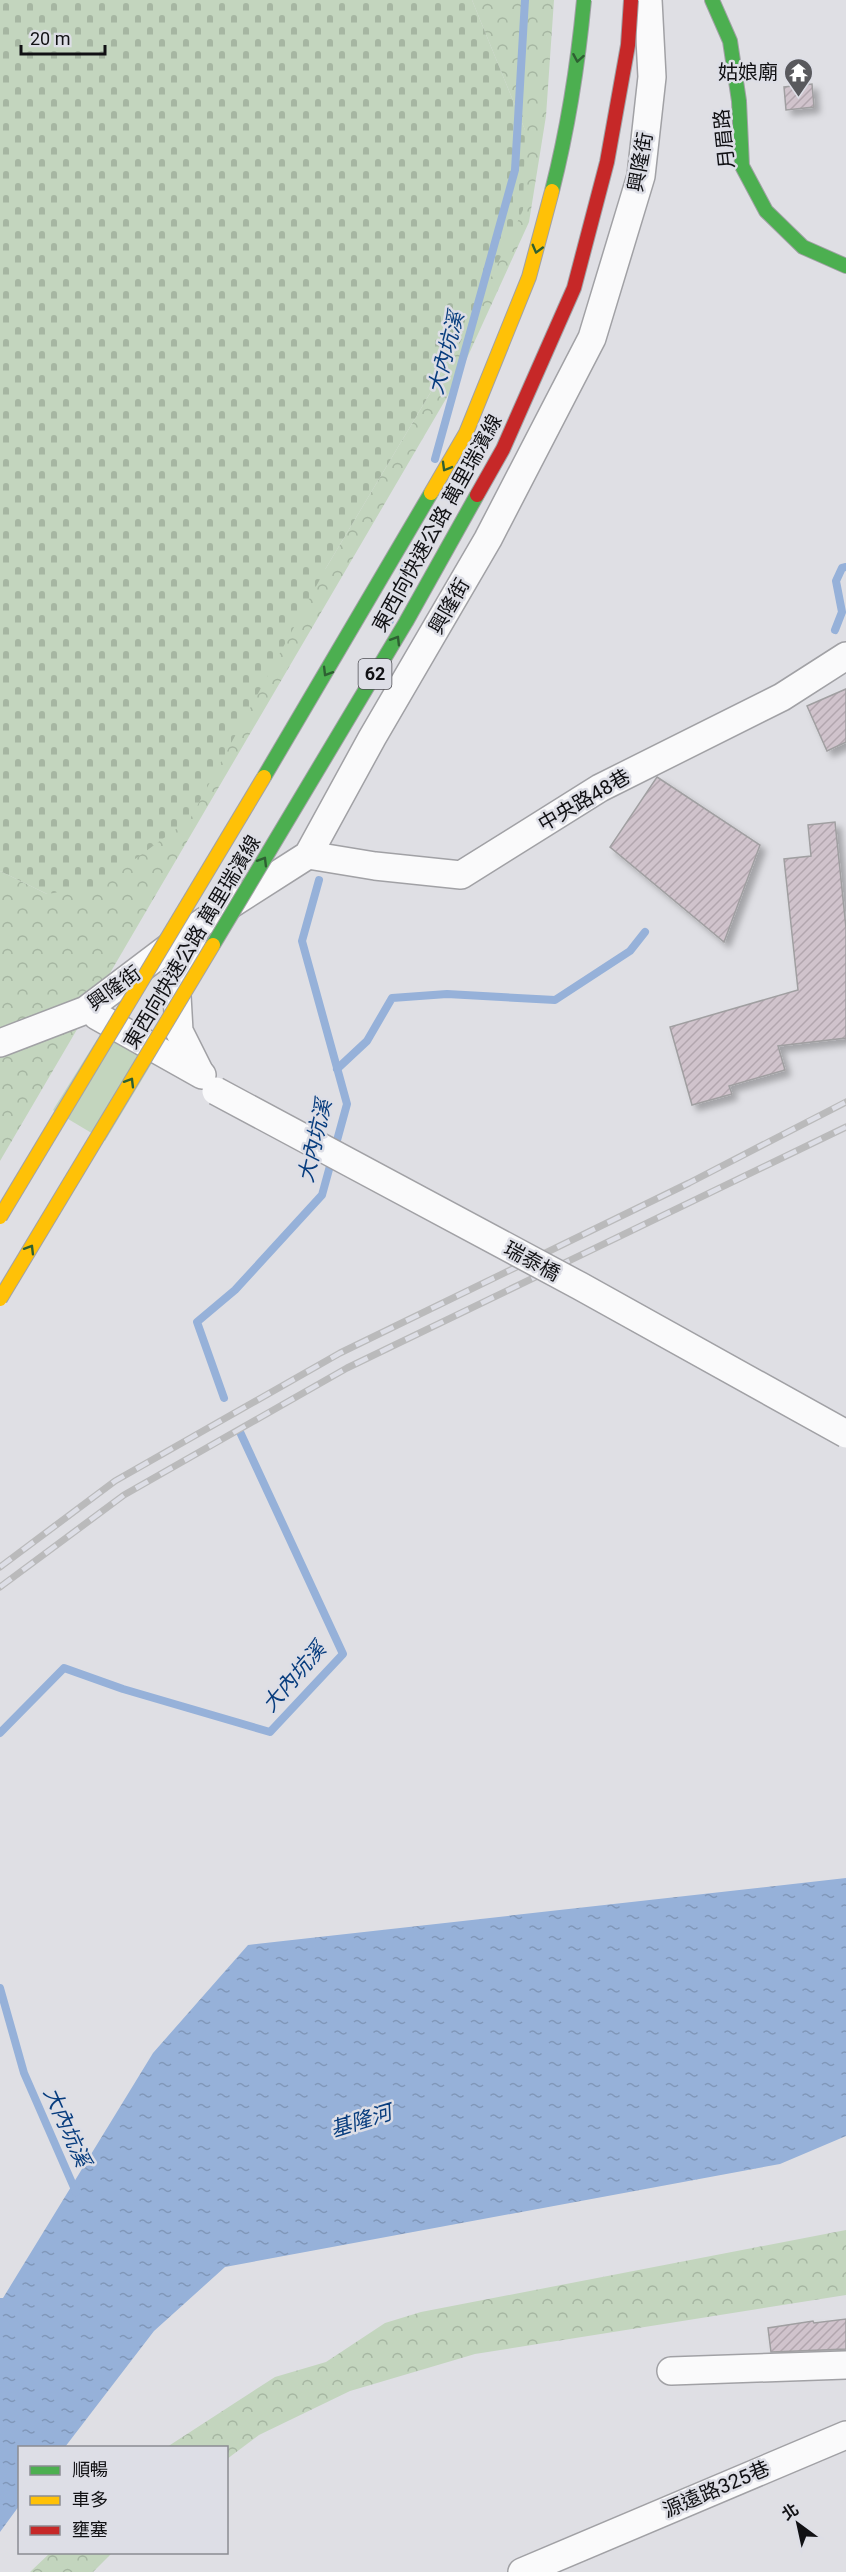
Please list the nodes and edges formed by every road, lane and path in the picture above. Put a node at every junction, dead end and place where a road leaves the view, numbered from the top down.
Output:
1 (584, 0) edge
2 (631, 0) edge
3 (648, 0) edge
4 (712, 0) edge
5 (846, 266) edge
6 (846, 656) edge
7 (308, 855) junction
8 (197, 926) junction
9 (86, 1010) junction
10 (0, 1043) edge
11 (208, 1082) junction
12 (0, 1217) edge
13 (0, 1299) edge
14 (846, 1434) edge
15 (846, 2365) edge
16 (671, 2371) dead end
17 (846, 2434) edge
18 (522, 2572) edge

1 -> 12 main road, 東西向快速公路 萬里瑞濱線 / 62, bridge
13 -> 2 main road, 東西向快速公路 萬里瑞濱線 / 62, bridge
3 - 7 street, 興隆街
4 - 5 main road, 月眉路
6 - 7 street, 中央路48巷
7 - 8 street, 興隆街
8 - 9 street, 興隆街
8 - 11 street
9 - 10 street, 興隆街
9 - 11 street, 瑞泰橋
11 - 14 street, 瑞泰橋, bridge
15 - 16 street
17 - 18 street, 源遠路325巷

